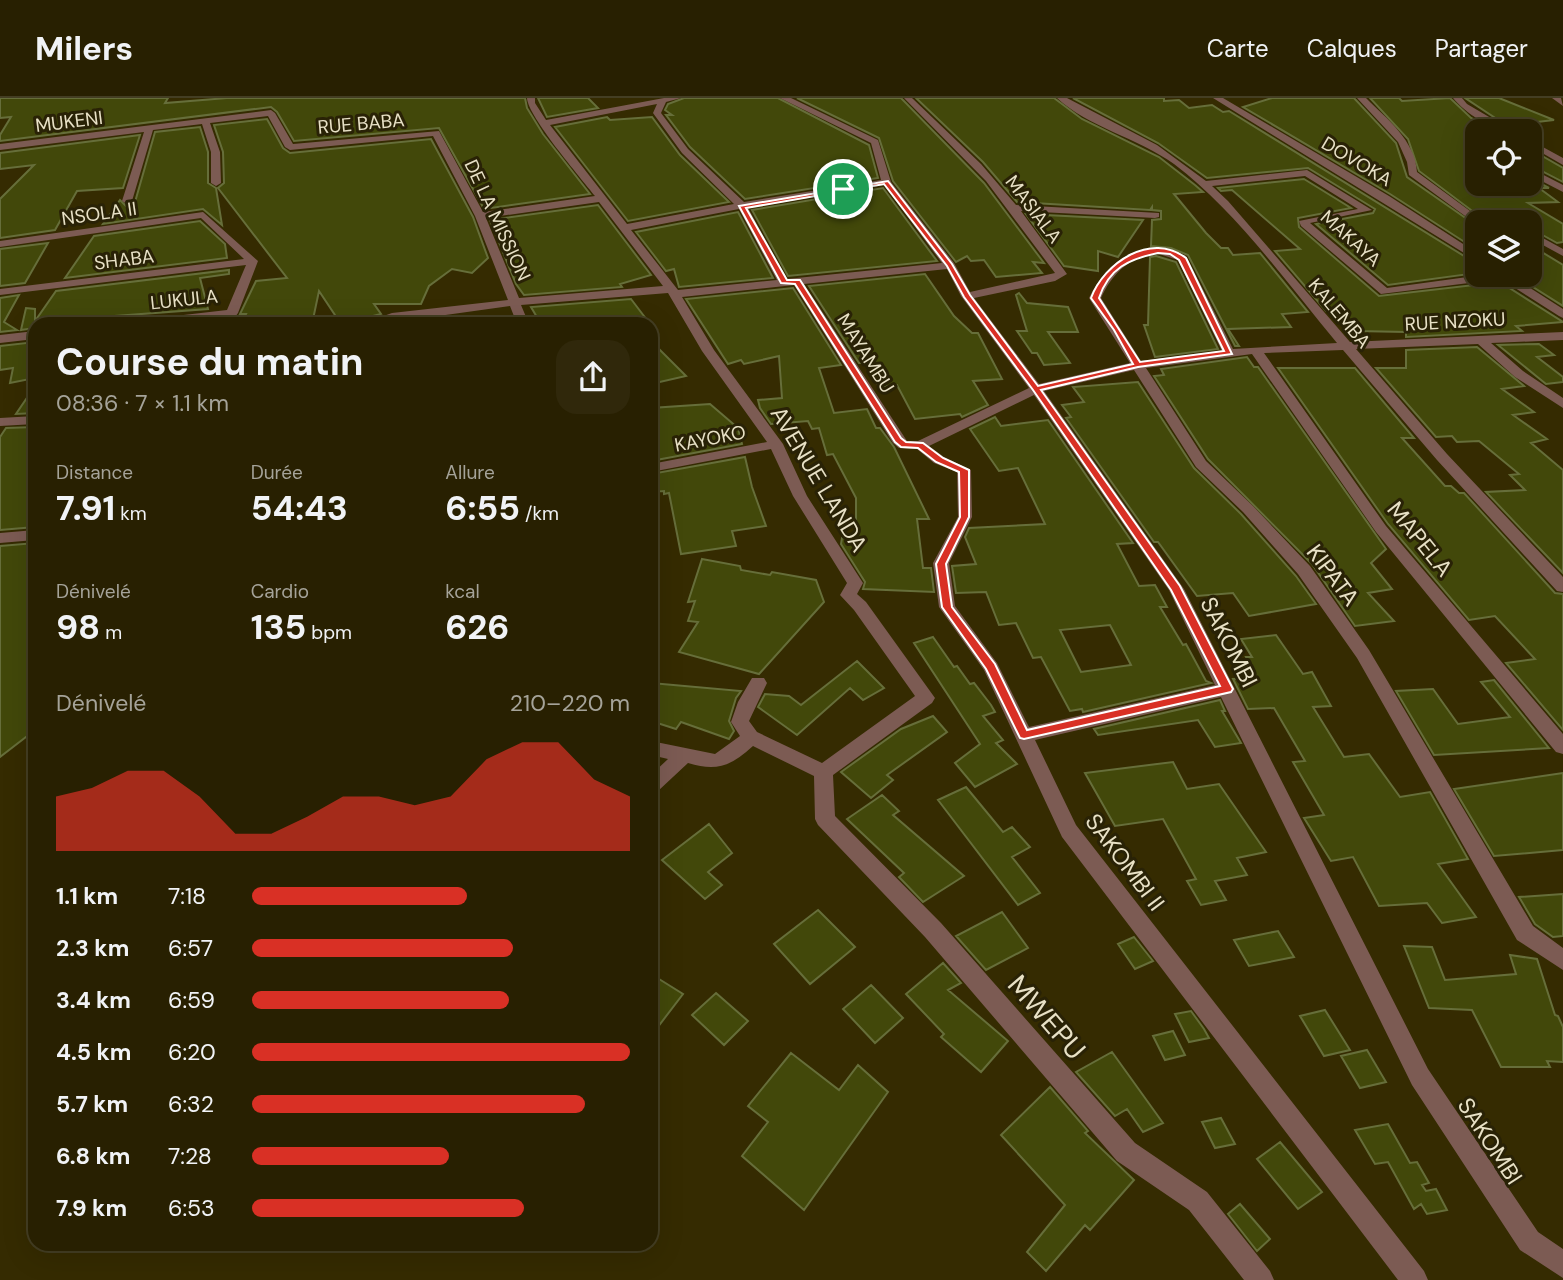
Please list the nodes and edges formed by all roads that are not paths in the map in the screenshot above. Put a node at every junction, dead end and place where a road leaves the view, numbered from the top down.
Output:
1 (531, 98) edge
2 (677, 98) edge
3 (784, 98) edge
4 (908, 98) edge
5 (1061, 98) edge
6 (1217, 98) edge
7 (1362, 98) edge
8 (1457, 98) edge
9 (1556, 98) edge
10 (663, 101) junction
11 (1563, 103) edge
12 (1487, 119) edge
13 (205, 122) junction
14 (544, 123) junction
15 (149, 129) junction
16 (436, 133) joint
17 (0, 146) edge
18 (290, 147) joint
19 (1542, 149) edge
20 (1543, 159) dead end
21 (1561, 159) edge
22 (1542, 178) edge
23 (886, 182) junction
24 (216, 183) dead end
25 (1205, 184) junction
26 (1563, 189) edge
27 (603, 198) junction
28 (127, 201) dead end
29 (742, 206) junction
30 (1014, 208) junction
31 (1465, 211) edge
32 (1154, 215) dead end
33 (480, 216) junction
34 (623, 228) junction
35 (1542, 241) edge
36 (0, 244) edge
37 (1465, 250) edge
38 (1563, 253) edge
39 (253, 261) junction
40 (950, 265) junction
41 (1465, 281) edge
42 (791, 282) junction
43 (1521, 287) edge
44 (0, 292) edge
45 (673, 292) junction
46 (967, 296) junction
47 (516, 302) junction
48 (1563, 314) edge
49 (229, 317) edge
50 (393, 317) edge
51 (521, 317) edge
52 (28, 336) edge
53 (1563, 336) edge
54 (0, 339) edge
55 (1481, 340) junction
56 (1344, 345) junction
57 (1255, 350) junction
58 (1229, 353) junction
59 (1138, 365) junction
60 (1036, 389) junction
61 (1563, 404) edge
62 (28, 420) edge
63 (0, 422) edge
64 (776, 444) junction
65 (912, 445) junction
66 (658, 467) edge
67 (28, 536) edge
68 (0, 538) edge
69 (1563, 587) edge
70 (758, 682) dead end
71 (1227, 689) junction
72 (1024, 735) junction
73 (751, 737) junction
74 (1563, 747) edge
75 (658, 749) edge
76 (685, 755) junction
77 (823, 772) junction
78 (658, 780) edge
79 (1563, 960) edge
80 (1563, 1265) edge
81 (1261, 1280) edge
82 (1415, 1280) edge

1 - 14 street, AVENUE LANDA
2 - 10 street
3 - 23 street, SAKOMBI
4 - 30 street, MASIALA
5 - 25 street, KALEMBA
6 - 37 street, DOVOKA
7 - 31 street
8 - 12 street
9 - 11 street
10 - 14 street
10 - 29 street, MAYAMBU
13 - 15 street, MUKENI
13 - 18 street, MUKENI
13 - 24 street
14 - 27 street, AVENUE LANDA
15 - 17 street, MUKENI
15 - 28 street
16 - 18 street, RUE BABA
16 - 33 street, DE LA MISSION
19 - 21 street
20 - 21 street
22 - 26 street
23 - 29 street
23 - 40 street, SAKOMBI
25 - 41 street, MAKAYA
25 - 56 street, KALEMBA
27 - 33 street
27 - 34 street, AVENUE LANDA
29 - 34 street
29 - 42 street, MAYAMBU
30 - 32 street
30 - 46 street, MASIALA
33 - 47 street, DE LA MISSION
34 - 45 street, AVENUE LANDA
35 - 38 street
36 - 39 street, NSOLA II
39 - 44 street, SHABA
39 - 49 street
40 - 42 street
40 - 46 street, SAKOMBI
42 - 45 street
42 - 65 street, MAYAMBU
43 - 48 street
45 - 47 street
45 - 64 street, AVENUE LANDA
46 - 60 street, SAKOMBI
47 - 50 street
47 - 51 street, DE LA MISSION
52 - 54 street
53 - 55 street, RUE NZOKU
55 - 56 street, RUE NZOKU
55 - 61 street
56 - 57 street, RUE NZOKU
56 - 69 street, KALEMBA
57 - 58 street, RUE NZOKU
57 - 74 street, MAPELA
58 - 59 street, RUE NZOKU
58 - 59 street, KIPATA
59 - 60 street, RUE NZOKU
59 - 79 street, KIPATA
60 - 65 street, RUE NZOKU
60 - 71 street, SAKOMBI
62 - 63 street
64 - 66 street, KAYOKO
64 - 77 street, AVENUE LANDA
65 - 72 street, SAKOMBI II
67 - 68 street
70 - 73 street
71 - 72 street
71 - 80 street, SAKOMBI
72 - 82 street, SAKOMBI II
73 - 76 street
73 - 77 street
75 - 76 street
76 - 78 street
77 - 81 street, MWEPU

